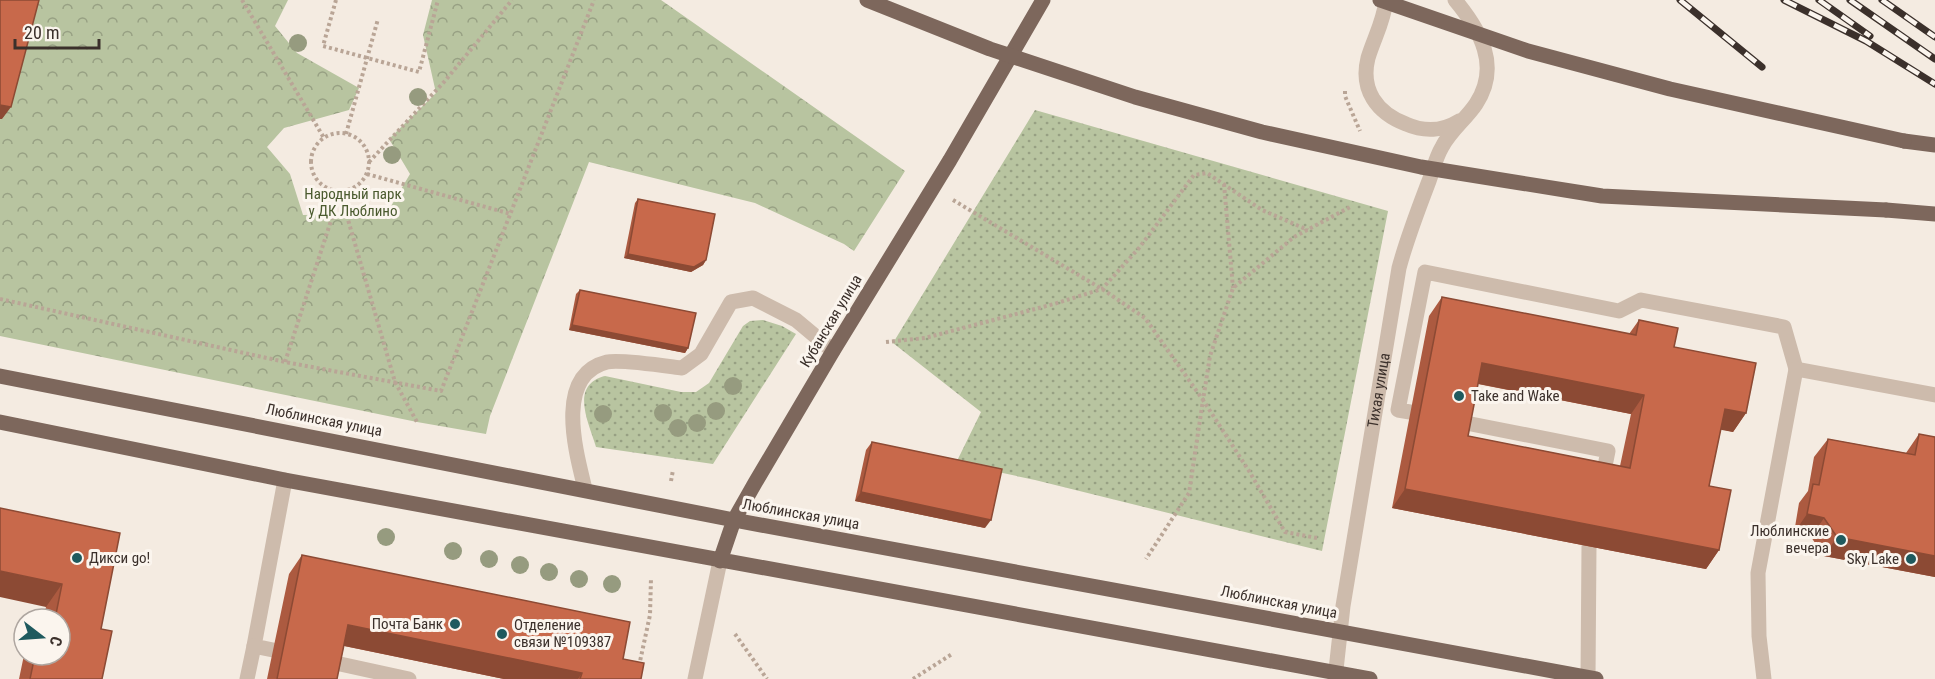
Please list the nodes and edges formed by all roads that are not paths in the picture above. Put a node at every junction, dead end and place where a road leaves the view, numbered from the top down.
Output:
1 (867, 0) edge
2 (1043, 0) edge
3 (1380, 0) edge
4 (1386, 0) edge
5 (1455, 0) edge
6 (1467, 116) junction
7 (1935, 145) edge
8 (1935, 214) edge
9 (833, 351) junction
10 (1796, 369) junction
11 (0, 376) edge
12 (1935, 395) edge
13 (1410, 412) dead end
14 (0, 422) edge
15 (1461, 422) edge
16 (285, 480) junction
17 (1602, 484) edge
18 (585, 489) junction
19 (734, 520) junction
20 (1589, 546) edge
21 (720, 561) junction
22 (1340, 633) junction
23 (254, 646) junction
24 (273, 650) dead end
25 (332, 662) edge
26 (350, 673) edge
27 (1335, 676) edge
28 (1592, 678) edge
29 (247, 679) edge
30 (410, 679) edge
31 (695, 679) edge
32 (1370, 679) edge
33 (1764, 679) edge

1 - 8 main road, bridge
2 - 9 main road, Кубанская улица
3 - 7 main road, bridge
4 - 6 street
5 - 6 street, Тихая улица
6 - 22 street, Тихая улица
9 - 18 street
9 - 19 main road, Кубанская улица
10 - 12 street
10 - 13 street
10 - 33 street
11 - 18 main road, Люблинская улица
14 - 16 main road
15 - 17 street
16 - 21 main road
16 - 23 street
18 - 19 main road, Люблинская улица
19 - 21 main road, Кубанская улица
19 - 22 main road, Люблинская улица
20 - 28 street
21 - 27 main road
21 - 31 street, Кубанская улица
22 - 27 street, Тихая улица
22 - 28 main road, Люблинская улица
23 - 24 street
23 - 29 street
25 - 26 street
26 - 30 street
27 - 32 main road

